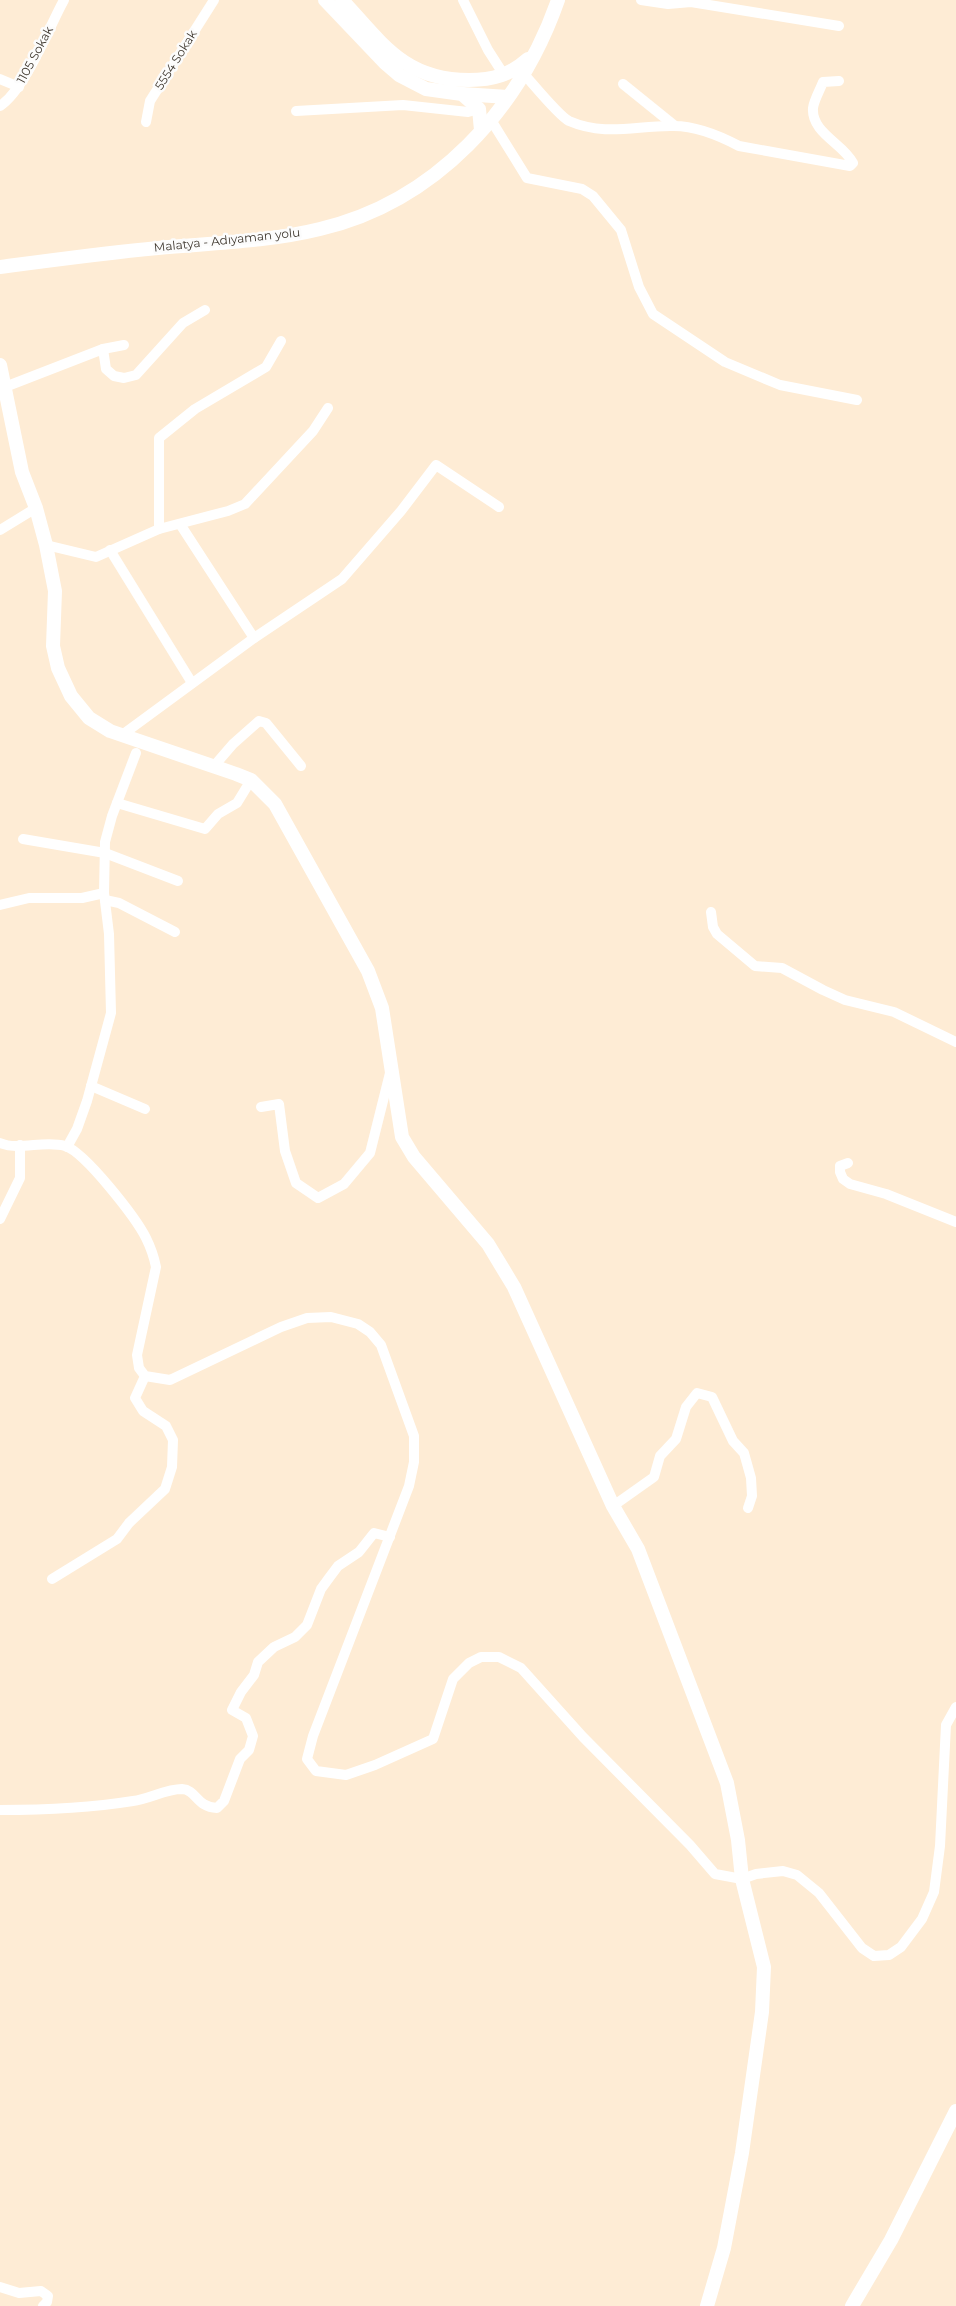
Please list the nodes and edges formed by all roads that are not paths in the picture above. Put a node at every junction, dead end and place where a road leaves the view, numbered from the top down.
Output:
1 (64, 0) edge
2 (214, 0) edge
3 (325, 0) edge
4 (342, 0) edge
5 (463, 0) edge
6 (558, 0) edge
7 (641, 0) edge
8 (840, 26) dead end
9 (514, 73) junction
10 (0, 79) edge
11 (487, 80) junction
12 (840, 81) dead end
13 (623, 84) dead end
14 (19, 87) junction
15 (462, 94) junction
16 (508, 97) junction
17 (0, 106) edge
18 (480, 109) junction
19 (296, 112) dead end
20 (146, 122) dead end
21 (486, 125) junction
22 (675, 126) junction
23 (0, 267) edge
24 (205, 310) dead end
25 (281, 341) dead end
26 (124, 345) dead end
27 (103, 349) junction
28 (0, 365) edge
29 (5, 387) junction
30 (857, 400) dead end
31 (328, 408) dead end
32 (36, 508) junction
33 (499, 508) dead end
34 (180, 524) junction
35 (159, 529) junction
36 (0, 530) edge
37 (46, 545) junction
38 (110, 550) junction
39 (254, 638) junction
40 (192, 684) junction
41 (122, 735) junction
42 (136, 753) dead end
43 (214, 766) junction
44 (301, 766) dead end
45 (251, 780) junction
46 (117, 803) junction
47 (23, 839) dead end
48 (105, 853) junction
49 (178, 881) dead end
50 (105, 896) junction
51 (0, 905) edge
52 (711, 912) dead end
53 (175, 932) dead end
54 (956, 1042) edge
55 (392, 1065) junction
56 (91, 1086) junction
57 (262, 1108) dead end
58 (145, 1109) dead end
59 (0, 1143) edge
60 (20, 1145) junction
61 (67, 1147) junction
62 (848, 1163) dead end
63 (0, 1219) edge
64 (956, 1222) edge
65 (145, 1376) junction
66 (613, 1506) junction
67 (748, 1508) dead end
68 (390, 1536) junction
69 (52, 1579) dead end
70 (956, 1707) edge
71 (0, 1810) edge
72 (742, 1879) junction
73 (956, 2111) edge
74 (0, 2287) edge
75 (42, 2306) edge
76 (707, 2306) edge
77 (852, 2306) edge

1 - 14 street, 1105 Sokak
2 - 20 street, 5554 Sokak
3 - 15 main road
4 - 11 main road
5 - 9 street
6 - 9 main road
7 - 8 street
9 - 11 main road
9 - 16 main road, Malatya - Adıyaman yolu
9 - 22 street
10 - 14 street
11 - 16 main road
12 - 22 street
13 - 22 street
14 - 17 street, 1105 Sokak
15 - 16 main road
15 - 18 main road
16 - 21 main road, Malatya - Adıyaman yolu
18 - 19 street
18 - 21 main road
21 - 23 main road, Malatya - Adıyaman yolu
21 - 30 street
24 - 27 street
25 - 35 street
26 - 27 street
27 - 29 street
28 - 29 main road
29 - 32 main road
31 - 34 street
32 - 36 street
32 - 37 main road
33 - 39 street
34 - 35 street
34 - 39 street
35 - 38 street
37 - 38 street
37 - 41 main road
38 - 40 street
39 - 40 street
40 - 41 street
41 - 43 main road
42 - 46 street
43 - 44 street
43 - 45 main road
45 - 46 street
45 - 55 main road
46 - 48 street
47 - 48 street
48 - 49 street
48 - 50 street
50 - 51 street
50 - 53 street
50 - 56 street
52 - 54 street
55 - 57 street
55 - 66 main road
56 - 58 street
56 - 61 street
59 - 60 street
60 - 61 street
60 - 63 street
61 - 65 street
62 - 64 street
65 - 68 street
65 - 69 street
66 - 67 street
66 - 72 main road
68 - 71 street
68 - 72 street
70 - 72 street
72 - 76 main road
73 - 77 main road
74 - 75 street

